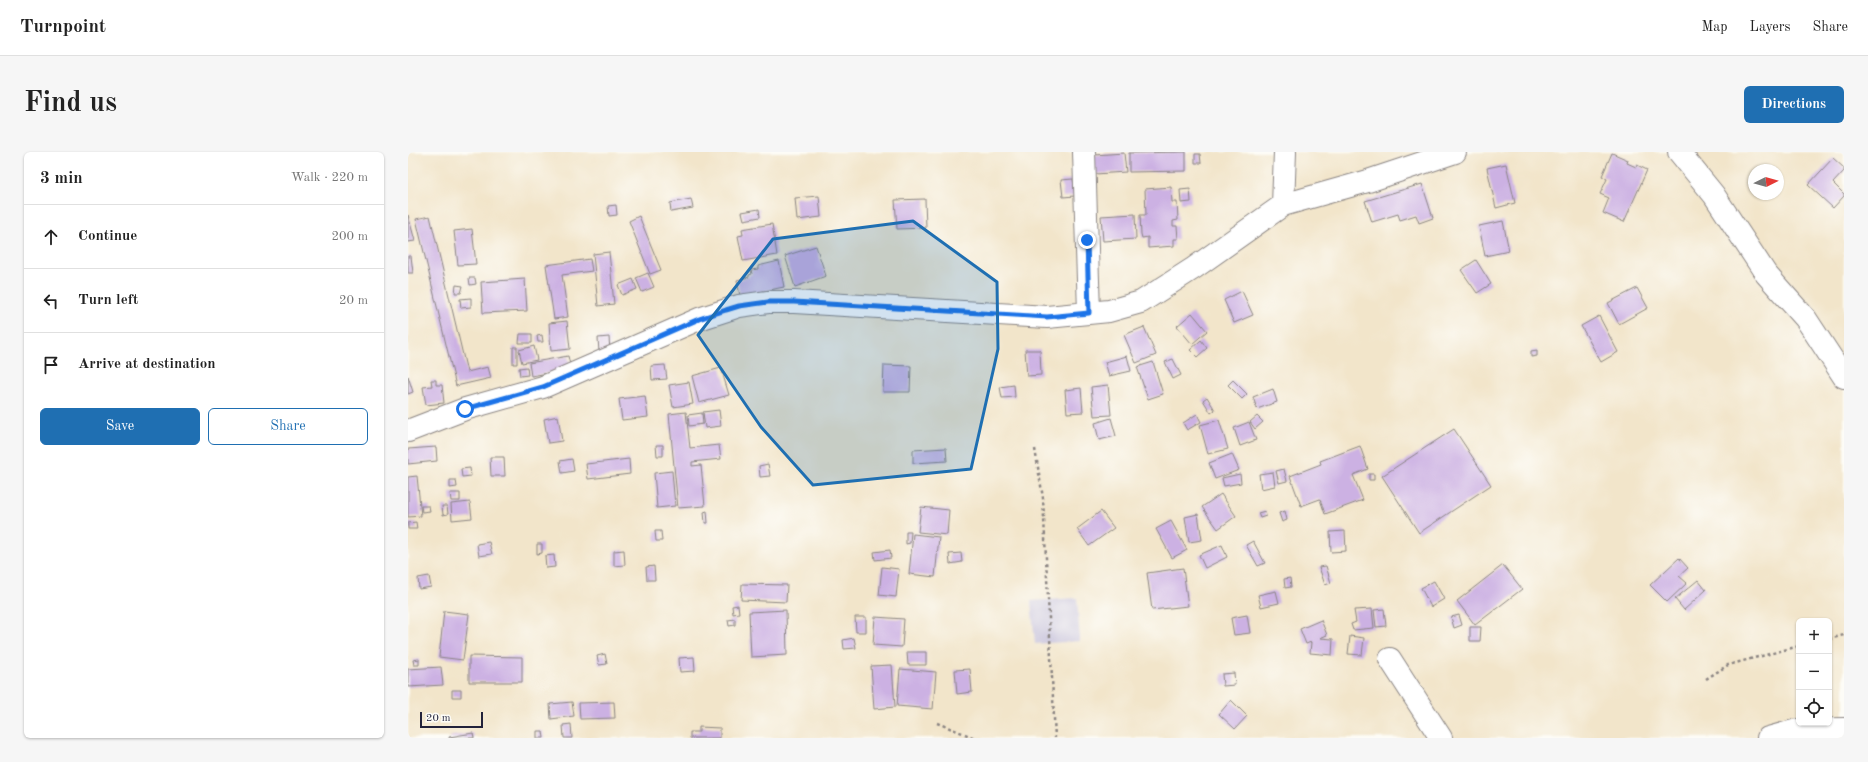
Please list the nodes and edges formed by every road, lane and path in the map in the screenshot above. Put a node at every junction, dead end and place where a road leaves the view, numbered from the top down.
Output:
1 (1084, 152) edge
2 (1285, 152) edge
3 (1455, 152) edge
4 (1678, 152) edge
5 (1283, 205) junction
6 (1089, 313) junction
7 (1844, 377) edge
8 (408, 431) edge
9 (1035, 449) dead end
10 (1844, 635) edge
11 (1832, 638) edge
12 (1796, 647) edge
13 (1390, 659) dead end
14 (1706, 679) dead end
15 (937, 723) dead end
16 (1844, 729) edge
17 (975, 738) edge
18 (1055, 738) edge
19 (1440, 738) edge
20 (1768, 738) edge

1 - 6 street
2 - 5 street
3 - 5 street
4 - 7 street
5 - 6 street
6 - 8 street
9 - 18 path
10 - 11 path
12 - 14 path
13 - 19 street
15 - 17 path
16 - 20 street

